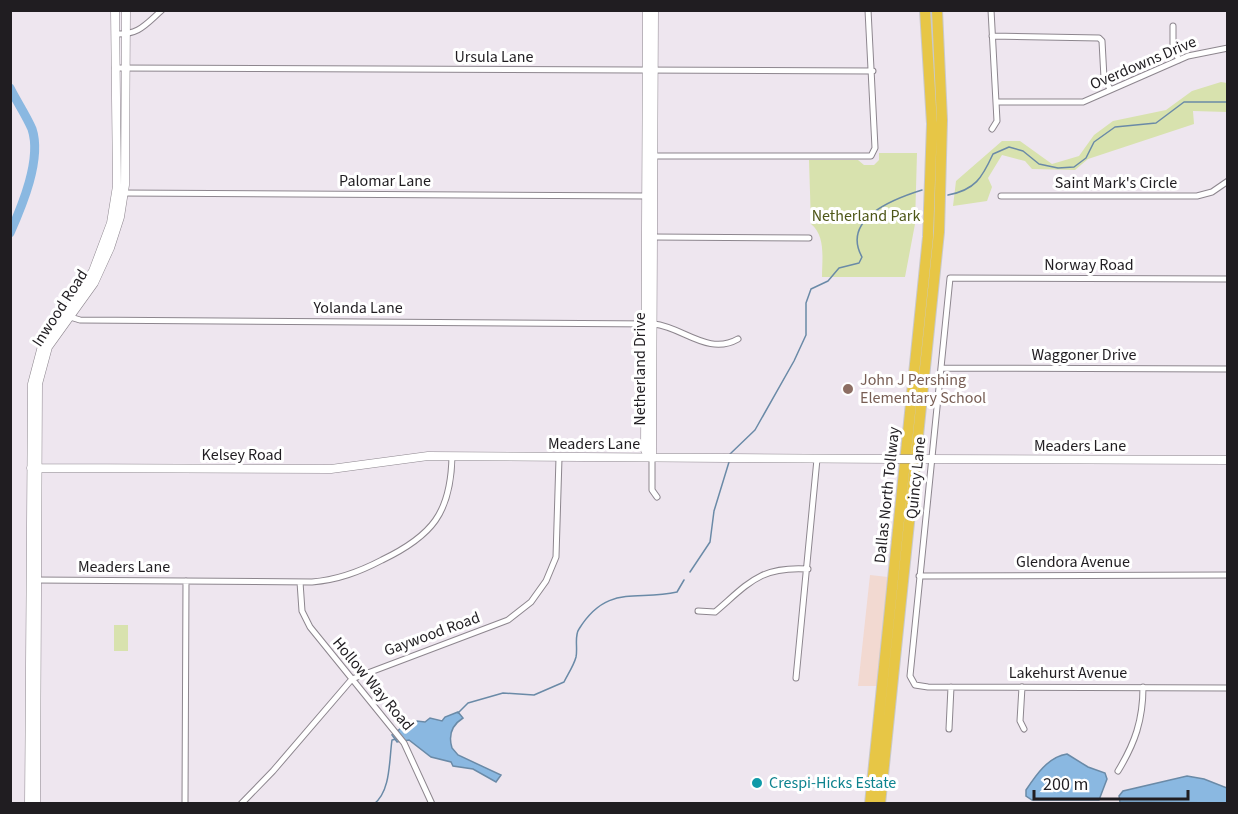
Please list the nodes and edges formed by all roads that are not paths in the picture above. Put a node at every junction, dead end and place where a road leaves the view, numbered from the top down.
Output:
1 (115, 10) edge
2 (126, 10) edge
3 (162, 10) edge
4 (647, 10) edge
5 (654, 10) edge
6 (868, 10) edge
7 (924, 10) edge
8 (991, 10) edge
9 (937, 12) edge
10 (1173, 26) dead end
11 (115, 34) junction
12 (126, 35) junction
13 (992, 36) junction
14 (1227, 48) edge
15 (1179, 60) junction
16 (115, 68) junction
17 (126, 69) junction
18 (650, 71) junction
19 (873, 71) junction
20 (1110, 89) junction
21 (996, 102) junction
22 (992, 129) dead end
23 (650, 134) junction
24 (653, 156) junction
25 (1227, 181) edge
26 (120, 193) junction
27 (649, 196) junction
28 (1001, 196) dead end
29 (653, 237) junction
30 (809, 238) dead end
31 (950, 278) joint
32 (1227, 279) edge
33 (66, 316) junction
34 (650, 324) junction
35 (738, 339) dead end
36 (941, 368) junction
37 (1227, 369) edge
38 (452, 456) junction
39 (559, 458) junction
40 (652, 458) junction
41 (817, 459) junction
42 (932, 459) junction
43 (1227, 460) edge
44 (34, 468) junction
45 (657, 496) dead end
46 (808, 569) junction
47 (1227, 575) edge
48 (919, 576) junction
49 (34, 580) junction
50 (186, 581) junction
51 (300, 582) junction
52 (698, 611) dead end
53 (796, 678) dead end
54 (352, 679) junction
55 (911, 680) joint
56 (951, 687) junction
57 (1022, 687) junction
58 (1143, 687) junction
59 (1227, 688) edge
60 (949, 729) dead end
61 (1024, 729) dead end
62 (33, 762) junction
63 (1118, 771) dead end
64 (29, 804) edge
65 (36, 804) edge
66 (185, 804) edge
67 (241, 804) edge
68 (432, 804) edge
69 (870, 804) edge
70 (880, 804) edge

1 - 11 street, Inwood Road
2 - 12 street, Inwood Road
3 - 12 street
4 - 18 street, Netherland Drive
5 - 18 street, Netherland Drive
6 - 19 street
7 - 69 highway, Dallas North Tollway
8 - 13 street
9 - 70 highway, Dallas North Tollway
10 - 15 street
11 - 12 street
11 - 16 street, Inwood Road
12 - 17 street, Inwood Road
13 - 20 street
13 - 21 street
14 - 15 street, Overdowns Drive
15 - 20 street, Overdowns Drive
16 - 17 street, Ursula Lane
16 - 26 street, Inwood Road
17 - 18 street, Ursula Lane
17 - 26 street, Inwood Road
18 - 19 street, Ursula Lane
18 - 23 street, Netherland Drive
19 - 24 street
20 - 21 street, Overdowns Drive
21 - 22 street
23 - 24 street, Netherland Drive
23 - 27 street, Netherland Drive
24 - 27 street, Netherland Drive
25 - 28 street, Saint Mark's Circle
26 - 27 street, Palomar Lane
26 - 33 street, Inwood Road
27 - 29 street, Netherland Drive
27 - 34 street, Netherland Drive
29 - 30 street
29 - 34 street, Netherland Drive
31 - 32 street, Norway Road
31 - 36 street, Quincy Lane
33 - 34 street, Yolanda Lane
33 - 44 street, Inwood Road
34 - 35 street, Yolanda Lane
34 - 40 street, Netherland Drive
36 - 37 street, Waggoner Drive
36 - 42 street, Quincy Lane
38 - 39 street, Meaders Lane
38 - 44 street, Kelsey Road
38 - 51 street, Meaders Lane
39 - 40 street, Meaders Lane
39 - 54 street, Gaywood Road
40 - 41 street, Meaders Lane
40 - 45 street
41 - 42 street, Meaders Lane, bridge
41 - 46 street
42 - 43 street, Meaders Lane
42 - 48 street, Quincy Lane
44 - 49 street, Inwood Road
46 - 52 street
46 - 53 street
47 - 48 street, Glendora Avenue
48 - 55 street, Quincy Lane
49 - 50 street, Meaders Lane
49 - 62 street, Inwood Road
50 - 51 street, Meaders Lane
50 - 66 street
51 - 54 street, Hollow Way Road
54 - 67 street, Gaywood Road
54 - 68 street, Hollow Way Road
55 - 56 street, Lakehurst Avenue
56 - 57 street, Lakehurst Avenue
56 - 60 street
57 - 58 street, Lakehurst Avenue
57 - 61 street
58 - 59 street, Lakehurst Avenue
58 - 63 street
62 - 64 street, Inwood Road
62 - 65 street, Inwood Road

